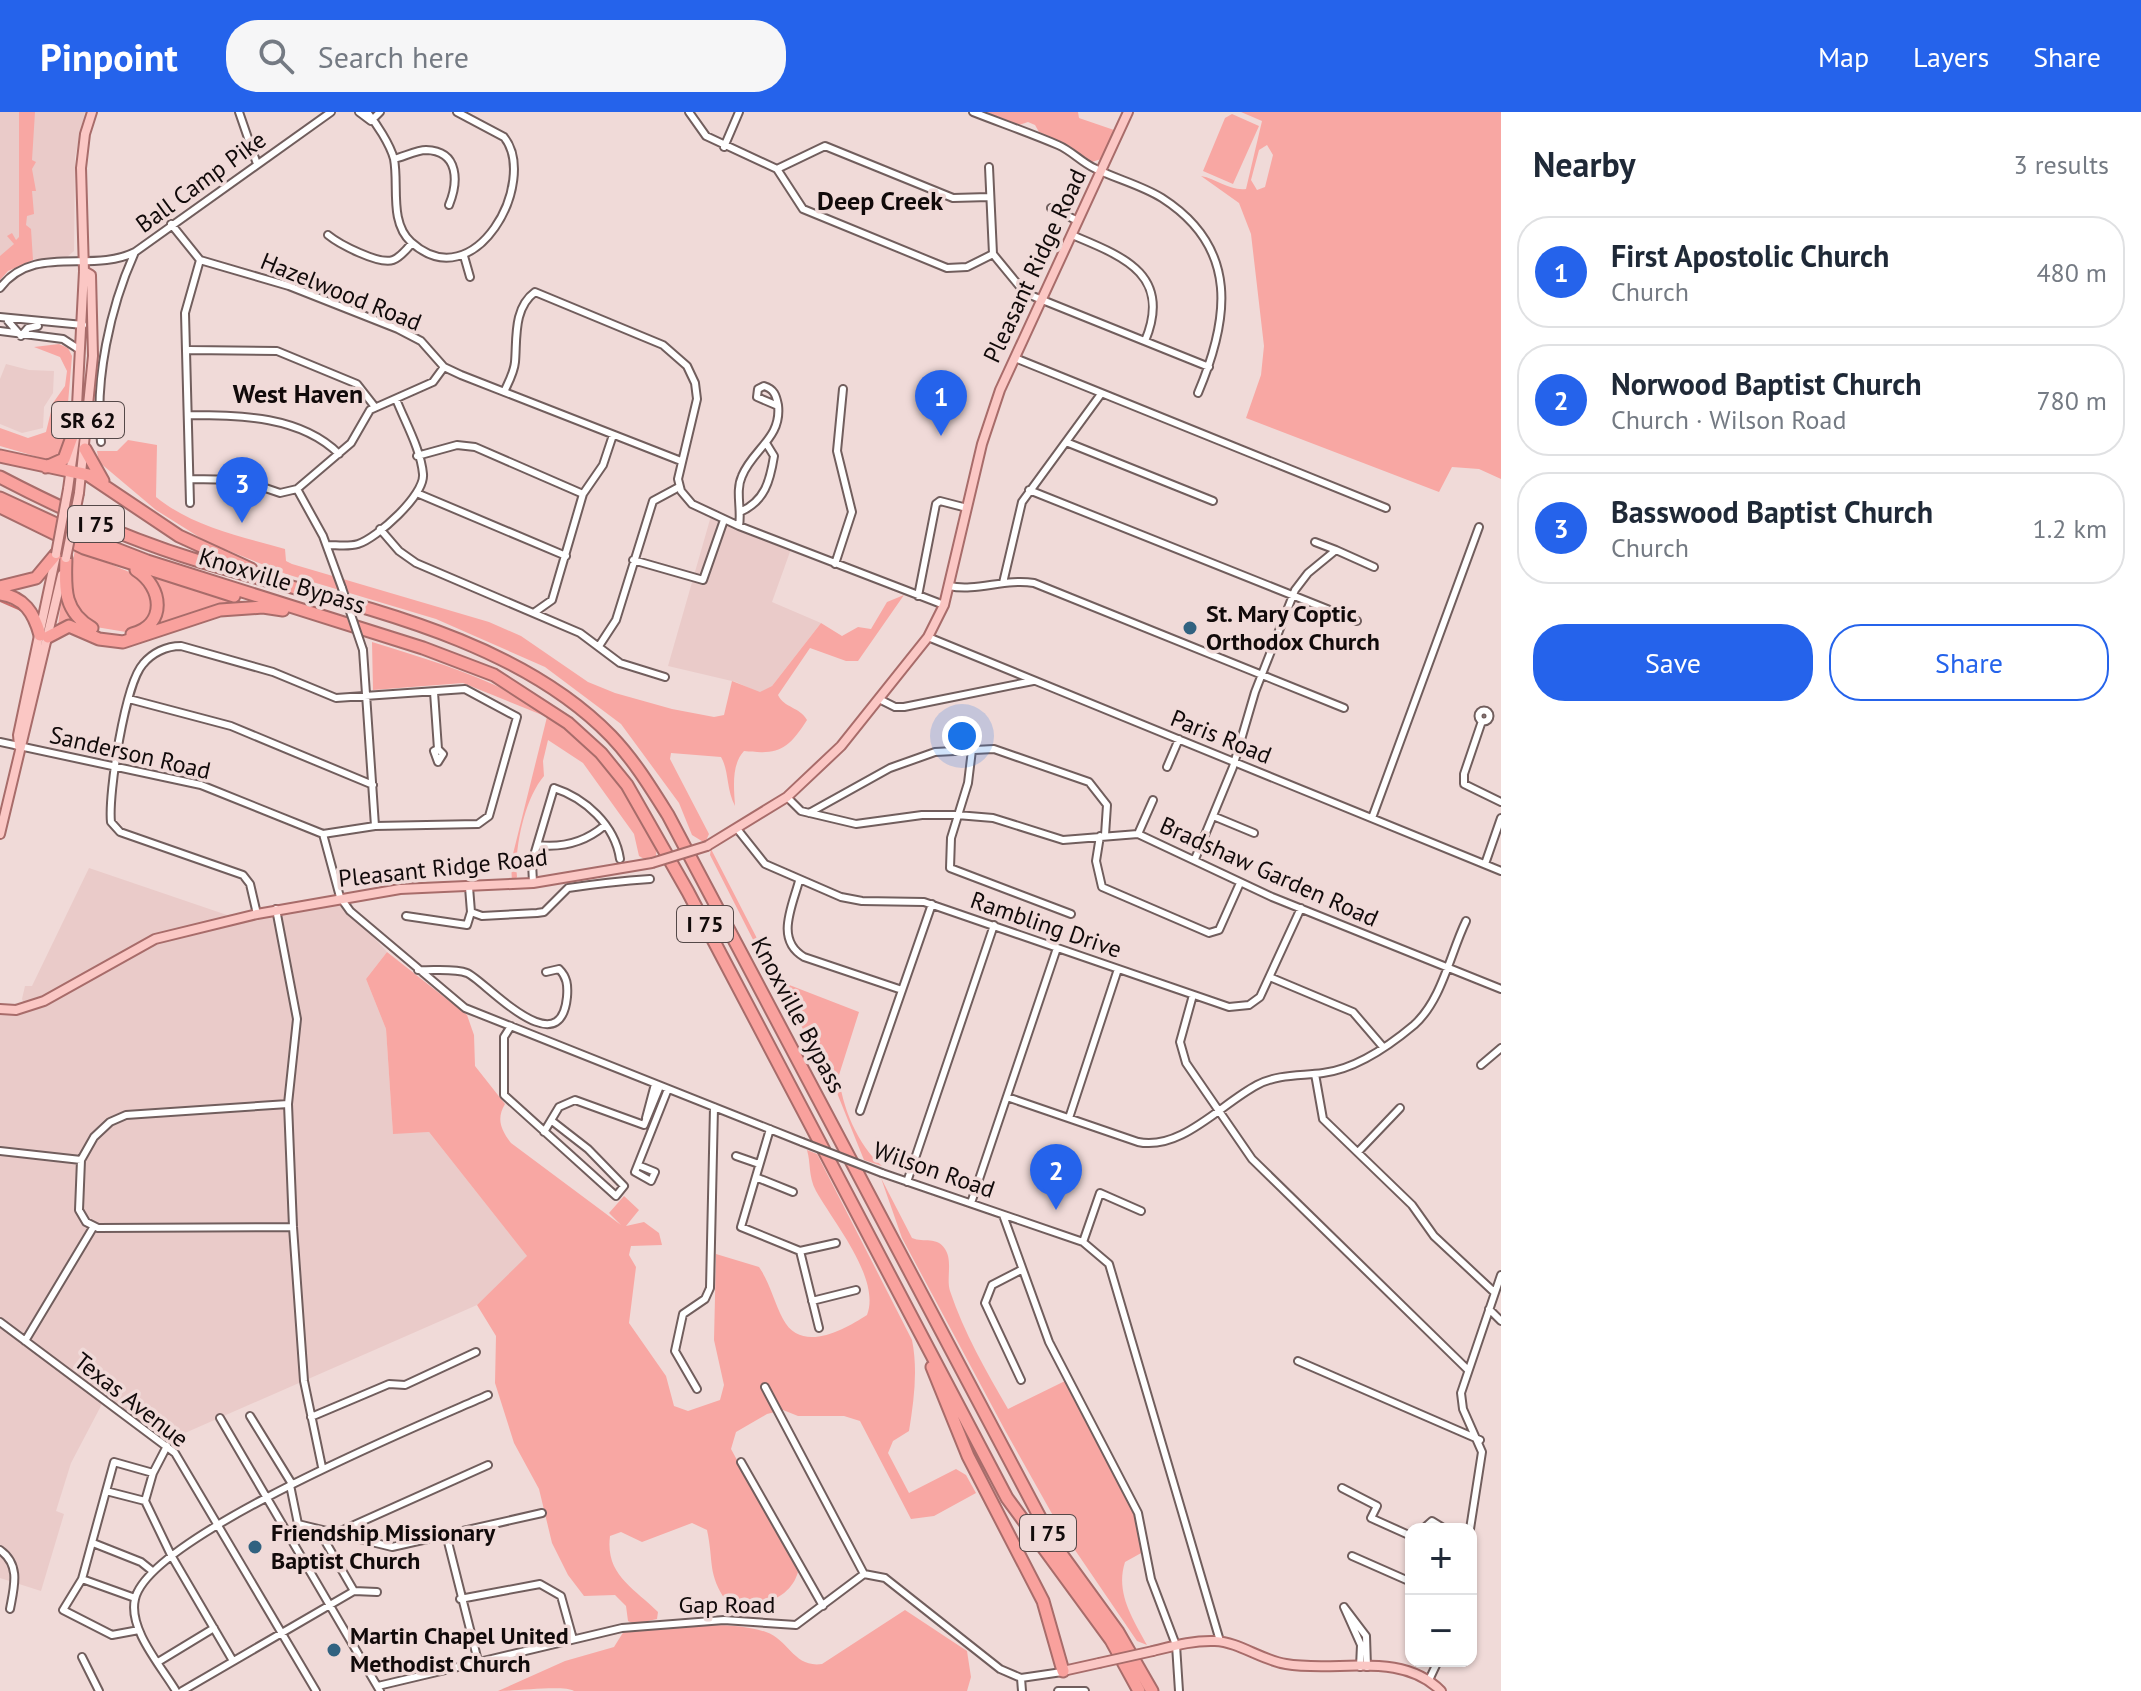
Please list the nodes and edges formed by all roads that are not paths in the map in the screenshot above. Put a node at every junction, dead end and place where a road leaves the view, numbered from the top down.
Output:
1 (92, 112) edge
2 (239, 112) edge
3 (331, 112) edge
4 (359, 112) edge
5 (367, 112) edge
6 (380, 112) edge
7 (457, 112) edge
8 (689, 112) edge
9 (739, 112) edge
10 (973, 112) edge
11 (1128, 112) edge
12 (371, 121) junction
13 (724, 147) junction
14 (394, 159) junction
15 (257, 164) junction
16 (989, 167) dead end
17 (777, 169) junction
18 (1101, 171) junction
19 (989, 197) junction
20 (449, 205) dead end
21 (1051, 208) dead end
22 (1078, 221) junction
23 (171, 224) junction
24 (328, 235) dead end
25 (1072, 235) junction
26 (412, 243) junction
27 (135, 252) junction
28 (993, 254) junction
29 (464, 256) junction
30 (113, 259) junction
31 (200, 260) junction
32 (84, 261) junction
33 (84, 271) junction
34 (124, 275) junction
35 (470, 277) dead end
36 (0, 288) edge
37 (1042, 301) junction
38 (3, 318) edge
39 (65, 324) junction
40 (83, 325) junction
41 (0, 331) edge
42 (21, 336) junction
43 (1145, 341) junction
44 (93, 348) junction
45 (189, 350) junction
46 (81, 352) junction
47 (1015, 358) junction
48 (444, 367) junction
49 (1209, 367) junction
50 (843, 389) dead end
51 (504, 392) junction
52 (1198, 393) dead end
53 (1101, 394) junction
54 (396, 399) junction
55 (778, 406) dead end
56 (375, 407) junction
57 (190, 415) junction
58 (77, 423) junction
59 (613, 435) junction
60 (101, 442) dead end
61 (1066, 442) junction
62 (766, 443) junction
63 (85, 449) junction
64 (339, 454) junction
65 (0, 456) edge
66 (417, 456) junction
67 (681, 461) junction
68 (45, 467) junction
69 (76, 474) junction
70 (0, 477) edge
71 (191, 479) junction
72 (679, 487) junction
73 (297, 489) junction
74 (1029, 490) junction
75 (115, 492) junction
76 (419, 494) junction
77 (583, 494) junction
78 (0, 498) edge
79 (1213, 501) dead end
80 (190, 503) dead end
81 (967, 508) junction
82 (1386, 508) dead end
83 (0, 509) edge
84 (740, 512) junction
85 (724, 520) junction
86 (736, 525) junction
87 (1479, 527) dead end
88 (380, 529) junction
89 (1315, 542) dead end
90 (327, 545) junction
91 (84, 548) junction
92 (1336, 550) junction
93 (61, 556) junction
94 (566, 556) junction
95 (633, 560) junction
96 (835, 564) junction
97 (1374, 567) dead end
98 (1003, 583) junction
99 (949, 586) junction
100 (0, 587) edge
101 (299, 589) junction
102 (0, 594) edge
103 (1294, 594) junction
104 (918, 596) junction
105 (944, 605) junction
106 (284, 610) junction
107 (535, 612) junction
108 (331, 619) junction
109 (1357, 621) dead end
110 (44, 636) junction
111 (928, 637) junction
112 (599, 646) junction
113 (665, 677) dead end
114 (1263, 677) junction
115 (1033, 681) junction
116 (434, 692) junction
117 (368, 696) junction
118 (129, 699) junction
119 (881, 700) junction
120 (1344, 708) dead end
121 (1482, 721) dead end
122 (1179, 739) junction
123 (0, 742) edge
124 (20, 746) junction
125 (438, 749) dead end
126 (972, 750) junction
127 (1233, 762) junction
128 (115, 765) junction
129 (1167, 767) dead end
130 (373, 785) junction
131 (787, 797) junction
132 (1153, 800) dead end
133 (1501, 802) edge
134 (3, 809) edge
135 (809, 813) junction
136 (957, 815) junction
137 (1213, 816) junction
138 (1372, 818) junction
139 (1501, 818) edge
140 (375, 826) junction
141 (604, 826) junction
142 (738, 830) junction
143 (1254, 833) dead end
144 (0, 834) edge
145 (323, 834) junction
146 (1138, 834) junction
147 (1102, 836) junction
148 (537, 845) junction
149 (620, 859) dead end
150 (1195, 859) junction
151 (1485, 864) junction
152 (597, 870) junction
153 (1501, 871) edge
154 (650, 879) dead end
155 (799, 881) junction
156 (599, 882) junction
157 (533, 883) junction
158 (1240, 883) junction
159 (469, 887) junction
160 (340, 897) junction
161 (932, 904) junction
162 (1301, 908) junction
163 (276, 909) junction
164 (471, 912) junction
165 (257, 914) junction
166 (1071, 914) dead end
167 (406, 916) dead end
168 (1466, 921) dead end
169 (994, 925) junction
170 (1057, 948) junction
171 (1447, 967) junction
172 (1118, 969) junction
173 (418, 970) junction
174 (546, 972) dead end
175 (1272, 978) junction
176 (1501, 989) edge
177 (902, 990) junction
178 (1193, 995) junction
179 (0, 1009) edge
180 (500, 1021) junction
181 (511, 1026) junction
182 (504, 1037) junction
183 (1383, 1047) junction
184 (1501, 1048) edge
185 (1481, 1065) dead end
186 (1315, 1074) junction
187 (661, 1087) junction
188 (1007, 1097) junction
189 (288, 1104) junction
190 (714, 1107) junction
191 (1400, 1108) dead end
192 (1219, 1109) junction
193 (860, 1111) dead end
194 (1069, 1118) junction
195 (552, 1121) junction
196 (770, 1129) junction
197 (544, 1132) junction
198 (0, 1151) edge
199 (1358, 1152) junction
200 (736, 1156) dead end
201 (81, 1160) junction
202 (759, 1164) junction
203 (638, 1165) dead end
204 (758, 1178) junction
205 (907, 1182) junction
206 (793, 1192) dead end
207 (971, 1203) junction
208 (1141, 1211) dead end
209 (1003, 1215) junction
210 (94, 1226) junction
211 (293, 1227) junction
212 (1083, 1242) junction
213 (836, 1243) dead end
214 (800, 1251) junction
215 (1021, 1270) junction
216 (1501, 1275) edge
217 (856, 1290) dead end
218 (1494, 1292) junction
219 (812, 1301) junction
220 (1489, 1309) junction
221 (1501, 1321) edge
222 (0, 1322) edge
223 (819, 1328) dead end
224 (923, 1336) junction
225 (25, 1341) junction
226 (476, 1352) dead end
227 (1298, 1361) dead end
228 (1467, 1369) junction
229 (1021, 1380) dead end
230 (765, 1387) dead end
231 (697, 1389) dead end
232 (488, 1395) dead end
233 (250, 1416) dead end
234 (311, 1417) junction
235 (220, 1418) dead end
236 (1480, 1440) junction
237 (167, 1446) junction
238 (741, 1462) dead end
239 (488, 1465) dead end
240 (322, 1467) junction
241 (153, 1473) junction
242 (291, 1484) junction
243 (1342, 1488) dead end
244 (106, 1491) junction
245 (268, 1498) junction
246 (145, 1501) junction
247 (542, 1513) dead end
248 (1471, 1523) edge
249 (219, 1527) junction
250 (318, 1529) junction
251 (1405, 1533) edge
252 (334, 1534) junction
253 (446, 1534) junction
254 (93, 1543) junction
255 (0, 1550) edge
256 (171, 1555) junction
257 (1352, 1556) dead end
258 (151, 1570) junction
259 (864, 1574) junction
260 (82, 1579) junction
261 (1405, 1579) edge
262 (354, 1591) junction
263 (377, 1592) dead end
264 (135, 1598) junction
265 (460, 1599) junction
266 (330, 1606) junction
267 (823, 1606) junction
268 (10, 1609) dead end
269 (214, 1628) junction
270 (139, 1630) junction
271 (281, 1632) junction
272 (573, 1639) junction
273 (1220, 1641) junction
274 (1176, 1645) junction
275 (82, 1657) dead end
276 (233, 1661) junction
277 (478, 1661) junction
278 (158, 1662) junction
279 (1364, 1667) junction
280 (1435, 1667) edge
281 (1063, 1671) junction
282 (1021, 1678) junction
283 (1429, 1680) junction
284 (379, 1689) edge
285 (99, 1691) edge
286 (179, 1691) edge
287 (316, 1691) edge
288 (1022, 1691) edge
289 (1058, 1691) edge
290 (1085, 1691) edge
291 (1139, 1691) edge
292 (1152, 1691) edge
293 (1179, 1691) edge
294 (1441, 1691) edge

1 - 32 main road, SR 62
2 - 15 street
3 - 15 street, Ball Camp Pike
4 - 12 street
5 - 12 street
6 - 12 street
7 - 29 street
8 - 13 street
9 - 13 street
10 - 18 street
11 - 18 main road, Pleasant Ridge Road
12 - 14 street
13 - 17 street
14 - 20 street
14 - 26 street
15 - 23 street, Ball Camp Pike
16 - 19 street
17 - 19 street
17 - 28 street
18 - 22 main road, Pleasant Ridge Road
18 - 49 street
19 - 28 street
21 - 22 street
22 - 25 main road, Pleasant Ridge Road
23 - 27 street, Ball Camp Pike
23 - 31 street
24 - 26 street
25 - 37 main road, Pleasant Ridge Road
25 - 43 street
26 - 29 street
27 - 30 street
27 - 34 street, Ball Camp Pike
28 - 37 street
29 - 35 street
30 - 32 street
30 - 34 street
31 - 45 street
31 - 48 street, Hazelwood Road
32 - 33 main road, SR 62
32 - 36 street
33 - 40 main road, SR 62
33 - 44 main road
34 - 60 street, Ball Camp Pike
37 - 43 street
37 - 47 main road, Pleasant Ridge Road
38 - 39 street
38 - 42 street
39 - 40 street
39 - 42 street
40 - 44 main road
40 - 46 main road, SR 62
41 - 42 street
42 - 46 street
43 - 49 street
44 - 63 main road, SR 62
45 - 56 street
45 - 57 street
46 - 58 main road, SR 62
47 - 53 street
47 - 81 main road, Pleasant Ridge Road
48 - 51 street, Hazelwood Road
48 - 54 street
49 - 52 street
50 - 96 street
51 - 59 street, Hazelwood Road
51 - 67 street
53 - 61 street
53 - 82 street
54 - 56 street
54 - 66 street
55 - 62 street
56 - 64 street
57 - 64 street
57 - 71 street
58 - 68 highway
58 - 69 main road, SR 62
59 - 67 street, Hazelwood Road
59 - 77 street
61 - 74 street
61 - 79 street
62 - 84 street
62 - 84 street
63 - 69 main road, SR 62
63 - 75 highway
64 - 73 street
65 - 68 highway
66 - 76 street
66 - 77 street
67 - 72 street
68 - 69 highway
69 - 75 highway
69 - 93 main road, SR 62, bridge
69 - 93 main road, SR 62, bridge
70 - 101 highway, Knoxville Bypass / I 75
71 - 73 street
71 - 80 street
72 - 85 street
72 - 95 street
73 - 90 street
74 - 98 street
74 - 103 street
75 - 101 highway
76 - 88 street
76 - 94 street
77 - 94 street
78 - 108 highway, Knoxville Bypass / I 75
81 - 99 main road, Pleasant Ridge Road
81 - 104 street
83 - 91 highway
84 - 86 street
85 - 86 street
85 - 95 street
86 - 96 street
87 - 138 street
88 - 90 street
88 - 107 street
89 - 92 street
90 - 117 street, bridge
91 - 93 highway
91 - 106 highway
92 - 97 street
92 - 103 street
93 - 100 highway
93 - 110 main road, SR 62
94 - 107 street
95 - 112 street
96 - 104 street
98 - 99 street
98 - 114 street
99 - 105 main road, Pleasant Ridge Road
101 - 292 highway, Knoxville Bypass / I 75
102 - 110 highway
103 - 109 street
103 - 114 street
104 - 105 street
105 - 111 main road, Pleasant Ridge Road
106 - 108 highway
106 - 110 highway
107 - 112 street
108 - 224 highway, Knoxville Bypass / I 75
110 - 124 main road, SR 62
111 - 115 street, Paris Road
111 - 119 main road, Pleasant Ridge Road
112 - 113 street
114 - 120 street
114 - 127 street
115 - 119 street
115 - 122 street, Paris Road
116 - 117 street
116 - 125 street
116 - 140 street
117 - 118 street
117 - 130 street
118 - 128 street
118 - 130 street
119 - 131 main road, Pleasant Ridge Road
121 - 133 street
122 - 127 street, Paris Road
122 - 129 street
123 - 124 street, Sanderson Road
124 - 128 street, Sanderson Road
124 - 134 main road, SR 62
126 - 135 street
126 - 136 street
126 - 147 street
127 - 137 street
127 - 138 street, Paris Road
128 - 145 street, Sanderson Road
128 - 165 street
130 - 140 street
131 - 135 street, Bradshaw Garden Road
131 - 142 main road, Pleasant Ridge Road
132 - 146 street
134 - 144 main road, SR 62
135 - 136 street, Bradshaw Garden Road
136 - 147 street, Bradshaw Garden Road
136 - 166 street
137 - 143 street
137 - 150 street
138 - 151 street, Paris Road
139 - 151 street
140 - 145 street
141 - 148 street
141 - 148 street
141 - 149 street
142 - 152 main road, Pleasant Ridge Road, bridge
142 - 155 street, Rambling Drive
145 - 160 street
146 - 147 street, Bradshaw Garden Road
146 - 150 street, Bradshaw Garden Road
147 - 158 street
148 - 157 street
150 - 158 street, Bradshaw Garden Road
151 - 153 street, Paris Road
152 - 156 street
152 - 157 main road, Pleasant Ridge Road
154 - 156 street
155 - 161 street, Rambling Drive
155 - 177 street
156 - 164 street
157 - 159 main road, Pleasant Ridge Road
158 - 162 street, Bradshaw Garden Road
159 - 160 main road, Pleasant Ridge Road
159 - 164 street
160 - 163 main road, Pleasant Ridge Road
160 - 173 street, Wilson Road
161 - 169 street, Rambling Drive
161 - 177 street
162 - 171 street, Bradshaw Garden Road
162 - 175 street, Rambling Drive
163 - 165 main road, Pleasant Ridge Road
163 - 189 street
164 - 167 street
165 - 179 main road, Pleasant Ridge Road
168 - 171 street
169 - 170 street, Rambling Drive
169 - 205 street
170 - 172 street, Rambling Drive
170 - 188 street
171 - 176 street, Bradshaw Garden Road
171 - 183 street
172 - 178 street, Rambling Drive
172 - 194 street
173 - 174 street
173 - 180 street, Wilson Road
175 - 178 street, Rambling Drive
175 - 183 street
177 - 193 street
178 - 192 street
180 - 181 street, Wilson Road
180 - 182 street
181 - 182 street
181 - 187 street, Wilson Road
182 - 197 street
183 - 186 street
184 - 185 street
186 - 192 street
186 - 199 street
187 - 190 street, Wilson Road
187 - 195 street
187 - 203 street
188 - 194 street
188 - 207 street
189 - 201 street
189 - 211 street
190 - 196 street, Wilson Road
190 - 231 street
191 - 199 street
192 - 194 street
192 - 228 street
195 - 197 street
195 - 197 street
196 - 202 street
196 - 205 street, Wilson Road, bridge
198 - 201 street
199 - 218 street
200 - 202 street
201 - 210 street
202 - 204 street
204 - 206 street
204 - 214 street
205 - 207 street, Wilson Road
207 - 209 street, Wilson Road
208 - 212 street
209 - 212 street, Wilson Road
209 - 215 street
210 - 211 street
210 - 225 street
211 - 234 street
212 - 273 street, Wilson Road
213 - 214 street
214 - 219 street
215 - 229 street
215 - 274 street
216 - 218 street
217 - 219 street
218 - 220 street
219 - 223 street
220 - 221 street
220 - 228 street
222 - 225 street, Texas Avenue
224 - 281 highway
224 - 291 highway, Knoxville Bypass / I 75
225 - 237 street, Texas Avenue
226 - 234 street
227 - 236 street
228 - 236 street
230 - 259 street
232 - 240 street
233 - 242 street
234 - 240 street
235 - 245 street
236 - 248 street
237 - 241 street
237 - 249 street, Texas Avenue
238 - 267 street
239 - 252 street
240 - 242 street
241 - 244 street
241 - 246 street
242 - 245 street
242 - 250 street
243 - 251 street
244 - 246 street
244 - 254 street
245 - 249 street
245 - 266 street
246 - 256 street
247 - 253 street
249 - 256 street
249 - 271 street, Texas Avenue
250 - 252 street
250 - 262 street
252 - 253 street
253 - 265 street
254 - 258 street
254 - 260 street
255 - 268 street
256 - 258 street
256 - 269 street
257 - 261 street
258 - 264 street
259 - 267 street, Gap Road
259 - 282 street
260 - 264 street
260 - 270 street
262 - 263 street
262 - 266 street
264 - 270 street
265 - 272 street
265 - 277 street
266 - 271 street
266 - 284 street
267 - 272 street, Gap Road
269 - 276 street
269 - 278 street
270 - 278 street
271 - 276 street
271 - 287 street, Texas Avenue
272 - 277 street, Gap Road
273 - 274 main road
273 - 279 main road
274 - 281 main road, bridge
274 - 293 street
275 - 285 street
276 - 286 street
277 - 284 street, Gap Road
278 - 286 street
279 - 279 street
279 - 283 main road
280 - 283 street
281 - 282 street
282 - 288 street
283 - 294 main road
289 - 290 street

